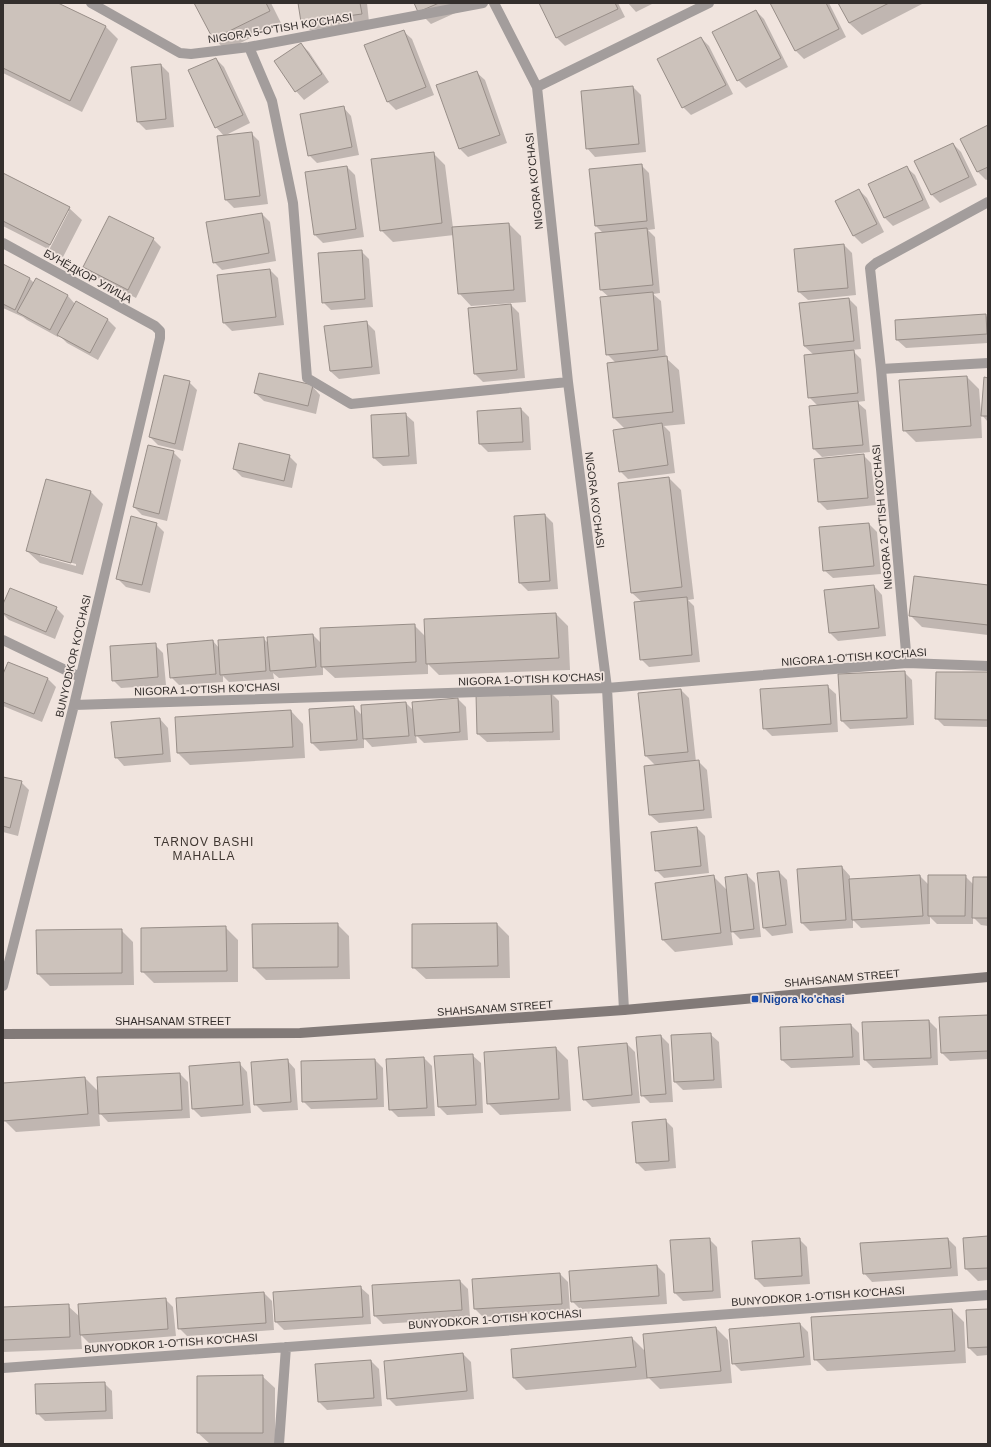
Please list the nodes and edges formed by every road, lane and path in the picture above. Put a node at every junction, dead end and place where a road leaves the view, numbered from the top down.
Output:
1 (91, 3) edge
2 (483, 3) edge
3 (494, 3) edge
4 (709, 3) edge
5 (249, 47) junction
6 (537, 87) junction
7 (988, 202) edge
8 (3, 243) edge
9 (160, 332) joint
10 (988, 362) edge
11 (881, 369) junction
12 (568, 382) junction
13 (3, 640) edge
14 (908, 663) junction
15 (988, 666) edge
16 (80, 677) junction
17 (607, 688) junction
18 (74, 705) junction
19 (988, 977) edge
20 (3, 986) edge
21 (624, 1010) junction
22 (3, 1034) edge
23 (988, 1296) edge
24 (286, 1347) junction
25 (3, 1368) edge
26 (279, 1444) edge

1 - 5 street, NIGORA 5-O'TISH KO'CHASI
2 - 5 street, NIGORA 5-O'TISH KO'CHASI
3 - 6 street, NIGORA KO'CHASI
4 - 6 street
5 - 12 street
6 - 12 street, NIGORA KO'CHASI
7 - 11 street, NIGORA 2-O'TISH KO'CHASI
8 - 9 street, БУНЁДКОР УЛИЦА
9 - 16 street, BUNYODKOR KO'CHASI
10 - 11 street
11 - 14 street, NIGORA 2-O'TISH KO'CHASI
12 - 17 street, NIGORA KO'CHASI
13 - 16 street
14 - 15 street, NIGORA 1-O'TISH KO'CHASI
14 - 17 street, NIGORA 1-O'TISH KO'CHASI
16 - 18 street, BUNYODKOR KO'CHASI
17 - 18 street, NIGORA 1-O'TISH KO'CHASI
17 - 21 street, NIGORA KO'CHASI
18 - 20 street, BUNYODKOR KO'CHASI
19 - 21 street, SHAHSANAM STREET
21 - 22 street, SHAHSANAM STREET
23 - 24 street, BUNYODKOR 1-O'TISH KO'CHASI
24 - 25 street, BUNYODKOR 1-O'TISH KO'CHASI
24 - 26 street

